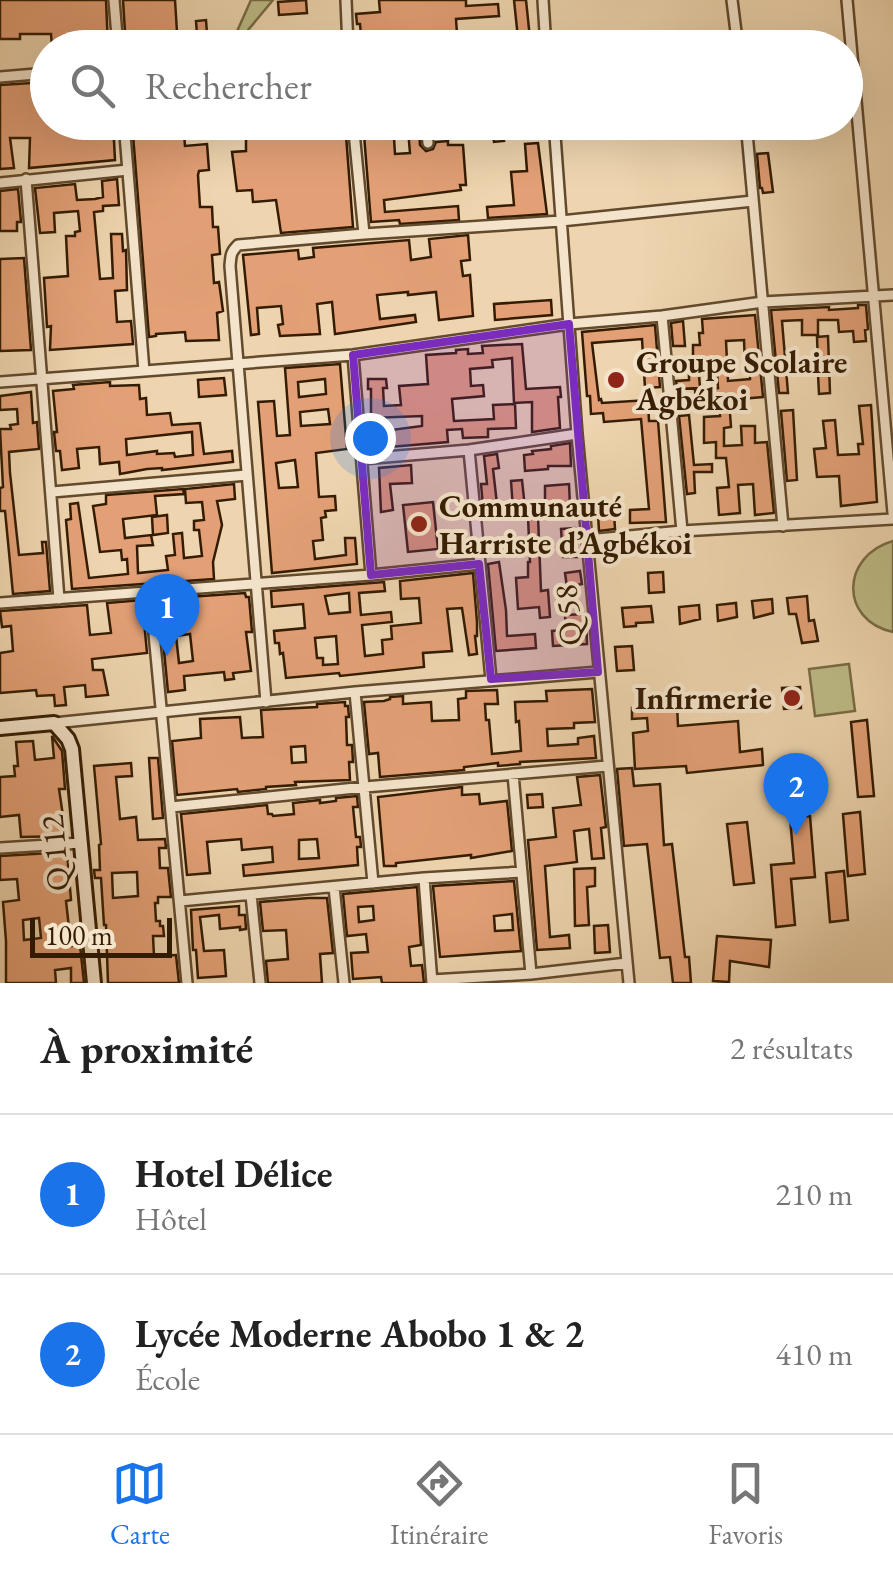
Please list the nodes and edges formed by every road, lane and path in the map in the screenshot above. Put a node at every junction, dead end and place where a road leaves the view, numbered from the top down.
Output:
1 (114, 0) edge
2 (346, 0) edge
3 (542, 0) edge
4 (732, 0) edge
5 (847, 0) edge
6 (116, 30) edge
7 (347, 30) edge
8 (544, 30) edge
9 (736, 30) edge
10 (848, 30) edge
11 (30, 74) edge
12 (0, 77) edge
13 (126, 140) edge
14 (355, 140) edge
15 (428, 140) edge
16 (555, 140) edge
17 (748, 140) edge
18 (856, 140) edge
19 (428, 143) dead end
20 (128, 170) junction
21 (26, 179) junction
22 (0, 182) edge
23 (753, 201) junction
24 (561, 220) junction
25 (364, 234) junction
26 (893, 294) edge
27 (873, 296) junction
28 (763, 302) junction
29 (662, 316) junction
30 (569, 324) junction
31 (353, 355) junction
32 (237, 365) junction
33 (144, 370) junction
34 (43, 379) junction
35 (0, 382) edge
36 (577, 434) junction
37 (469, 450) junction
38 (362, 459) junction
39 (247, 475) junction
40 (52, 492) junction
41 (893, 516) edge
42 (782, 526) junction
43 (682, 531) junction
44 (587, 540) junction
45 (479, 564) junction
46 (371, 575) junction
47 (256, 582) junction
48 (150, 591) junction
49 (60, 599) junction
50 (0, 603) edge
51 (598, 672) junction
52 (491, 679) junction
53 (355, 692) junction
54 (266, 702) junction
55 (160, 713) junction
56 (54, 724) junction
57 (0, 728) edge
58 (608, 766) junction
59 (513, 774) junction
60 (365, 787) junction
61 (171, 807) junction
62 (82, 843) junction
63 (0, 848) edge
64 (522, 872) junction
65 (424, 878) junction
66 (373, 883) junction
67 (334, 887) junction
68 (251, 895) junction
69 (180, 902) junction
70 (627, 962) junction
71 (531, 974) junction
72 (432, 982) edge
73 (94, 983) edge
74 (188, 983) edge
75 (260, 983) edge
76 (344, 983) edge
77 (629, 983) edge

1 - 6 street
2 - 7 street
3 - 8 street
4 - 9 street
5 - 10 street
11 - 12 street
13 - 20 street
14 - 25 street
15 - 19 street
16 - 24 street, Q 58
17 - 23 street
18 - 27 street
20 - 21 street
20 - 33 street
21 - 22 street
21 - 34 street
23 - 24 street
23 - 28 street
24 - 25 street
24 - 30 street, Q 58
25 - 32 street
26 - 27 street
27 - 28 street
27 - 41 street
28 - 29 street
28 - 42 street
29 - 30 street
29 - 43 street
30 - 31 street
30 - 36 street, Q 58
31 - 32 street
31 - 38 street
32 - 33 street
32 - 39 street
33 - 34 street
34 - 35 street
34 - 40 street
36 - 37 street
36 - 44 street, Q 58
37 - 38 street
37 - 45 street
38 - 46 street
39 - 40 street
39 - 47 street
40 - 49 street
41 - 42 street
42 - 43 street
43 - 44 street
44 - 51 street, Q 58
45 - 46 street
45 - 52 street
46 - 47 street
47 - 48 street
47 - 54 street
48 - 49 street
48 - 55 street
49 - 50 street
51 - 52 street
51 - 58 street, Q 58
52 - 53 street
53 - 54 street
53 - 60 street
54 - 55 street
55 - 56 street
55 - 61 street
56 - 57 street
56 - 62 street, Q 112
58 - 59 street
58 - 70 street, Q 58
59 - 60 street
59 - 64 street
60 - 61 street
60 - 66 street
61 - 69 street
62 - 63 street
62 - 73 street, Q 112
64 - 65 street
64 - 71 street
65 - 66 street
65 - 72 street
66 - 67 street
67 - 68 street
67 - 76 street
68 - 69 street
68 - 75 street
69 - 74 street
70 - 71 street
70 - 77 street, Q 58
71 - 72 street

